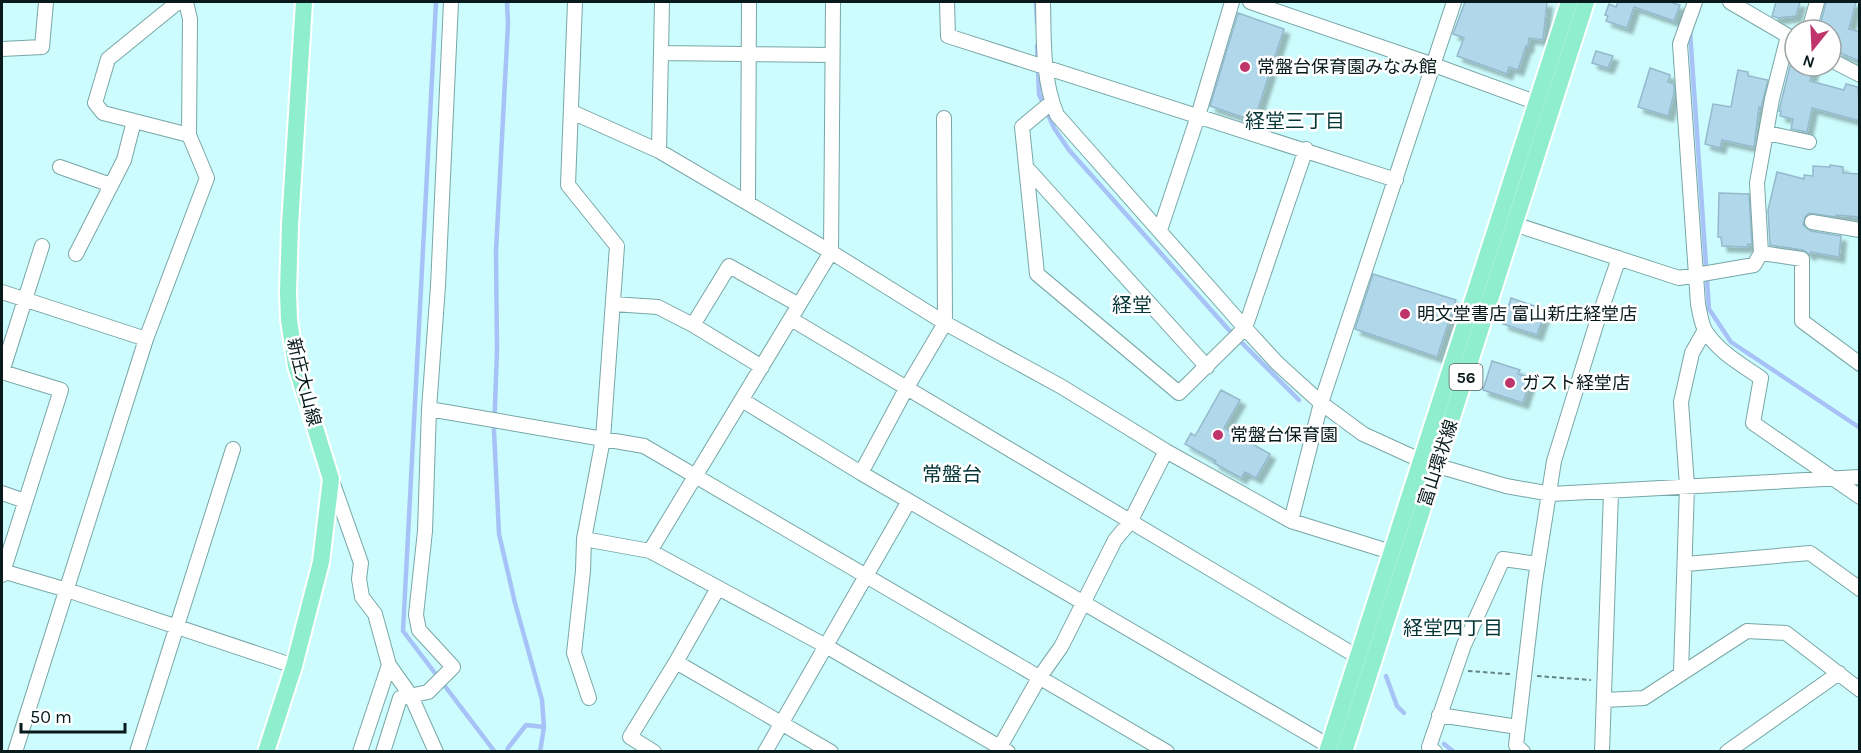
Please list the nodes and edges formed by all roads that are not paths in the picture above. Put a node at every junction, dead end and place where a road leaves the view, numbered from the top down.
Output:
1 (46, 2) edge
2 (178, 2) edge
3 (186, 2) edge
4 (304, 2) edge
5 (451, 2) edge
6 (575, 2) edge
7 (662, 2) edge
8 (749, 2) edge
9 (833, 2) edge
10 (947, 2) edge
11 (1043, 2) edge
12 (1232, 2) edge
13 (1250, 2) edge
14 (1454, 2) edge
15 (1569, 2) edge
16 (1586, 2) edge
17 (1695, 2) edge
18 (1730, 2) edge
19 (1817, 2) edge
20 (1812, 18) edge
21 (1783, 33) edge
22 (2, 49) edge
23 (661, 53) junction
24 (749, 54) junction
25 (832, 55) junction
26 (1434, 65) junction
27 (1783, 65) edge
28 (1044, 66) junction
29 (1843, 66) edge
30 (1860, 75) edge
31 (1052, 102) junction
32 (1543, 105) junction
33 (572, 112) junction
34 (1198, 116) junction
35 (944, 118) dead end
36 (135, 121) junction
37 (1767, 133) junction
38 (189, 135) junction
39 (1809, 142) dead end
40 (1306, 149) junction
41 (659, 151) junction
42 (60, 167) dead end
43 (1026, 167) junction
44 (1396, 180) junction
45 (111, 185) junction
46 (747, 202) junction
47 (1812, 222) dead end
48 (1514, 224) junction
49 (1160, 230) junction
50 (1860, 230) edge
51 (42, 246) dead end
52 (831, 252) junction
53 (1761, 252) junction
54 (76, 254) dead end
55 (1619, 258) junction
56 (1697, 276) junction
57 (2, 292) edge
58 (25, 299) junction
59 (613, 304) junction
60 (799, 305) junction
61 (791, 319) junction
62 (945, 323) junction
63 (693, 325) junction
64 (1245, 328) junction
65 (1705, 330) junction
66 (146, 339) junction
67 (1860, 364) edge
68 (762, 367) junction
69 (1207, 367) junction
70 (2, 373) edge
71 (906, 389) junction
72 (742, 400) junction
73 (1321, 403) junction
74 (429, 409) junction
75 (603, 439) junction
76 (233, 449) dead end
77 (1166, 451) junction
78 (1422, 459) junction
79 (1438, 466) junction
80 (861, 473) junction
81 (695, 477) junction
82 (1860, 477) edge
83 (1834, 478) junction
84 (331, 479) junction
85 (1687, 486) junction
86 (1611, 492) junction
87 (2, 493) edge
88 (1548, 494) junction
89 (1860, 497) edge
90 (25, 501) junction
91 (909, 501) junction
92 (1291, 521) junction
93 (1130, 522) junction
94 (584, 538) junction
95 (650, 551) junction
96 (1391, 552) junction
97 (1538, 564) junction
98 (1686, 564) junction
99 (2, 573) edge
100 (867, 577) junction
101 (718, 588) junction
102 (1860, 589) edge
103 (68, 590) junction
104 (1084, 602) junction
105 (177, 627) junction
106 (826, 646) junction
107 (1358, 657) junction
108 (676, 662) junction
109 (388, 665) junction
110 (294, 666) junction
111 (1681, 672) junction
112 (1839, 673) junction
113 (1039, 678) junction
114 (1860, 690) edge
115 (411, 696) junction
116 (589, 698) dead end
117 (1605, 700) junction
118 (1439, 715) junction
119 (782, 724) junction
120 (1518, 727) junction
121 (1001, 750) edge
122 (1333, 750) edge
123 (15, 752) edge
124 (137, 752) edge
125 (266, 752) edge
126 (360, 752) edge
127 (383, 752) edge
128 (436, 752) edge
129 (654, 752) edge
130 (765, 752) edge
131 (831, 752) edge
132 (1167, 752) edge
133 (1435, 752) edge
134 (1523, 752) edge
135 (1602, 752) edge
136 (1728, 752) edge

1 - 22 street
2 - 36 street
3 - 38 street
4 - 84 main road, 新庄大山線
5 - 74 street
6 - 33 street
7 - 23 street
8 - 24 street
9 - 25 street
10 - 28 street
11 - 28 street
12 - 34 street
13 - 26 street
14 - 26 street
15 - 32 main road, 富山環状線 / 56
16 - 32 main road, 富山環状線 / 56
17 - 56 street
18 - 21 street
19 - 20 street
23 - 24 street
23 - 41 street
24 - 25 street
24 - 46 street
25 - 52 street
26 - 32 street
26 - 44 street
27 - 37 street
28 - 31 street
28 - 34 street
29 - 30 street
31 - 43 street
31 - 49 street
32 - 48 main road, 富山環状線 / 56
32 - 78 main road, 富山環状線 / 56
33 - 41 street
33 - 59 street
34 - 40 street
34 - 49 street
35 - 62 street
36 - 38 street
36 - 45 street
37 - 39 street
37 - 53 street
38 - 66 street
40 - 44 street
40 - 64 street
41 - 46 street
42 - 45 street
43 - 69 street
43 - 69 street
44 - 73 street
45 - 54 street
46 - 52 street
47 - 50 street
48 - 55 street
48 - 79 main road, 富山環状線 / 56
49 - 64 street
51 - 58 street
52 - 60 street
52 - 62 street
53 - 56 street
53 - 67 street
55 - 56 street
55 - 88 street
56 - 65 street
57 - 58 street
58 - 66 street
58 - 70 street
59 - 63 street
59 - 75 street
60 - 61 street
60 - 63 street
61 - 68 street
61 - 71 street
62 - 71 street
62 - 77 street
63 - 68 street
64 - 69 street
64 - 73 street
65 - 83 street
65 - 85 street
66 - 103 street
68 - 72 street
70 - 90 street
71 - 80 street
71 - 93 street
72 - 80 street
72 - 81 street
73 - 78 street
73 - 92 street
74 - 75 street
74 - 115 street
75 - 81 street
75 - 94 street
76 - 105 street
77 - 92 street
77 - 93 street
78 - 79 street
78 - 96 main road, 富山環状線 / 56
79 - 88 street
79 - 122 main road, 富山環状線 / 56
80 - 91 street
81 - 95 street
81 - 100 street
82 - 83 street
83 - 85 street
83 - 89 street
84 - 109 street
84 - 110 main road, 新庄大山線
85 - 86 street
85 - 98 street
86 - 88 street
86 - 117 street
87 - 90 street
88 - 97 street
90 - 99 street
91 - 100 street
91 - 104 street
92 - 96 street
93 - 104 street
93 - 107 street
94 - 95 street
94 - 116 street
95 - 101 street
96 - 107 main road, 富山環状線 / 56
97 - 118 street
97 - 120 street
98 - 102 street
98 - 111 street
99 - 103 street
100 - 106 street
100 - 113 street
101 - 106 street
101 - 108 street
103 - 105 street
103 - 123 street
104 - 113 street
104 - 122 street
105 - 110 street
105 - 124 street
106 - 119 street
106 - 121 street
107 - 122 main road, 富山環状線 / 56
108 - 119 street
108 - 129 street
109 - 115 street
109 - 126 street
110 - 125 main road, 新庄大山線
111 - 112 street
111 - 117 street
112 - 114 street
112 - 136 street
113 - 121 street
113 - 132 street
115 - 127 street
115 - 128 street
117 - 135 street
118 - 120 street
118 - 133 street
119 - 130 street
119 - 131 street
120 - 134 street

